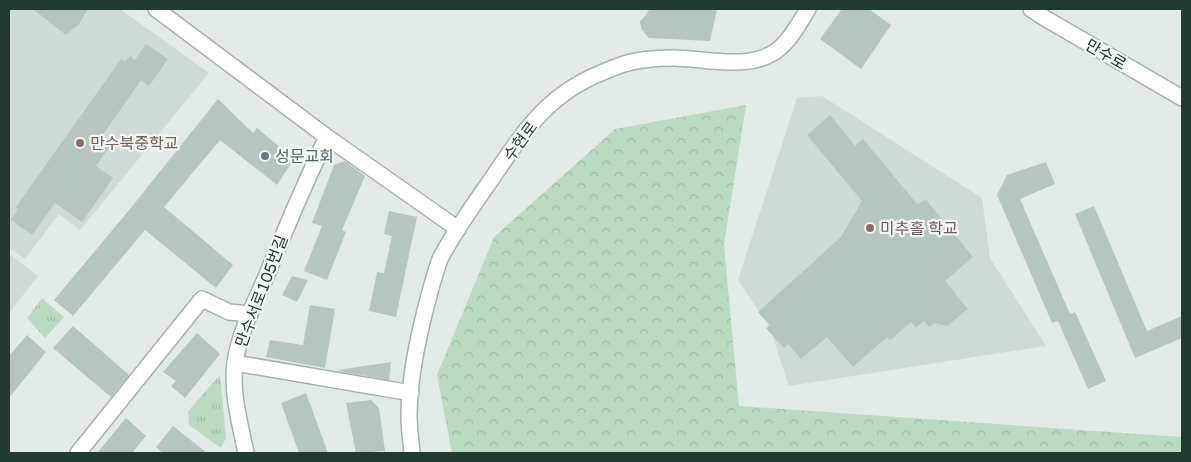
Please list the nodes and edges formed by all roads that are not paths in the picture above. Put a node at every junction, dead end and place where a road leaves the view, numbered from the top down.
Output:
1 (156, 9) edge
2 (808, 9) edge
3 (1031, 9) edge
4 (1182, 98) edge
5 (327, 137) junction
6 (458, 229) junction
7 (250, 314) junction
8 (235, 363) junction
9 (411, 393) junction
10 (78, 453) edge
11 (246, 453) edge
12 (412, 453) edge

1 - 5 street
2 - 6 street, 수현로
3 - 4 street, 만수로
5 - 6 street
5 - 7 street, 만수서로105번길
6 - 9 street, 수현로
7 - 8 street, 만수서로105번길
7 - 10 street
8 - 9 street
8 - 11 street, 만수서로105번길
9 - 12 street, 수현로

